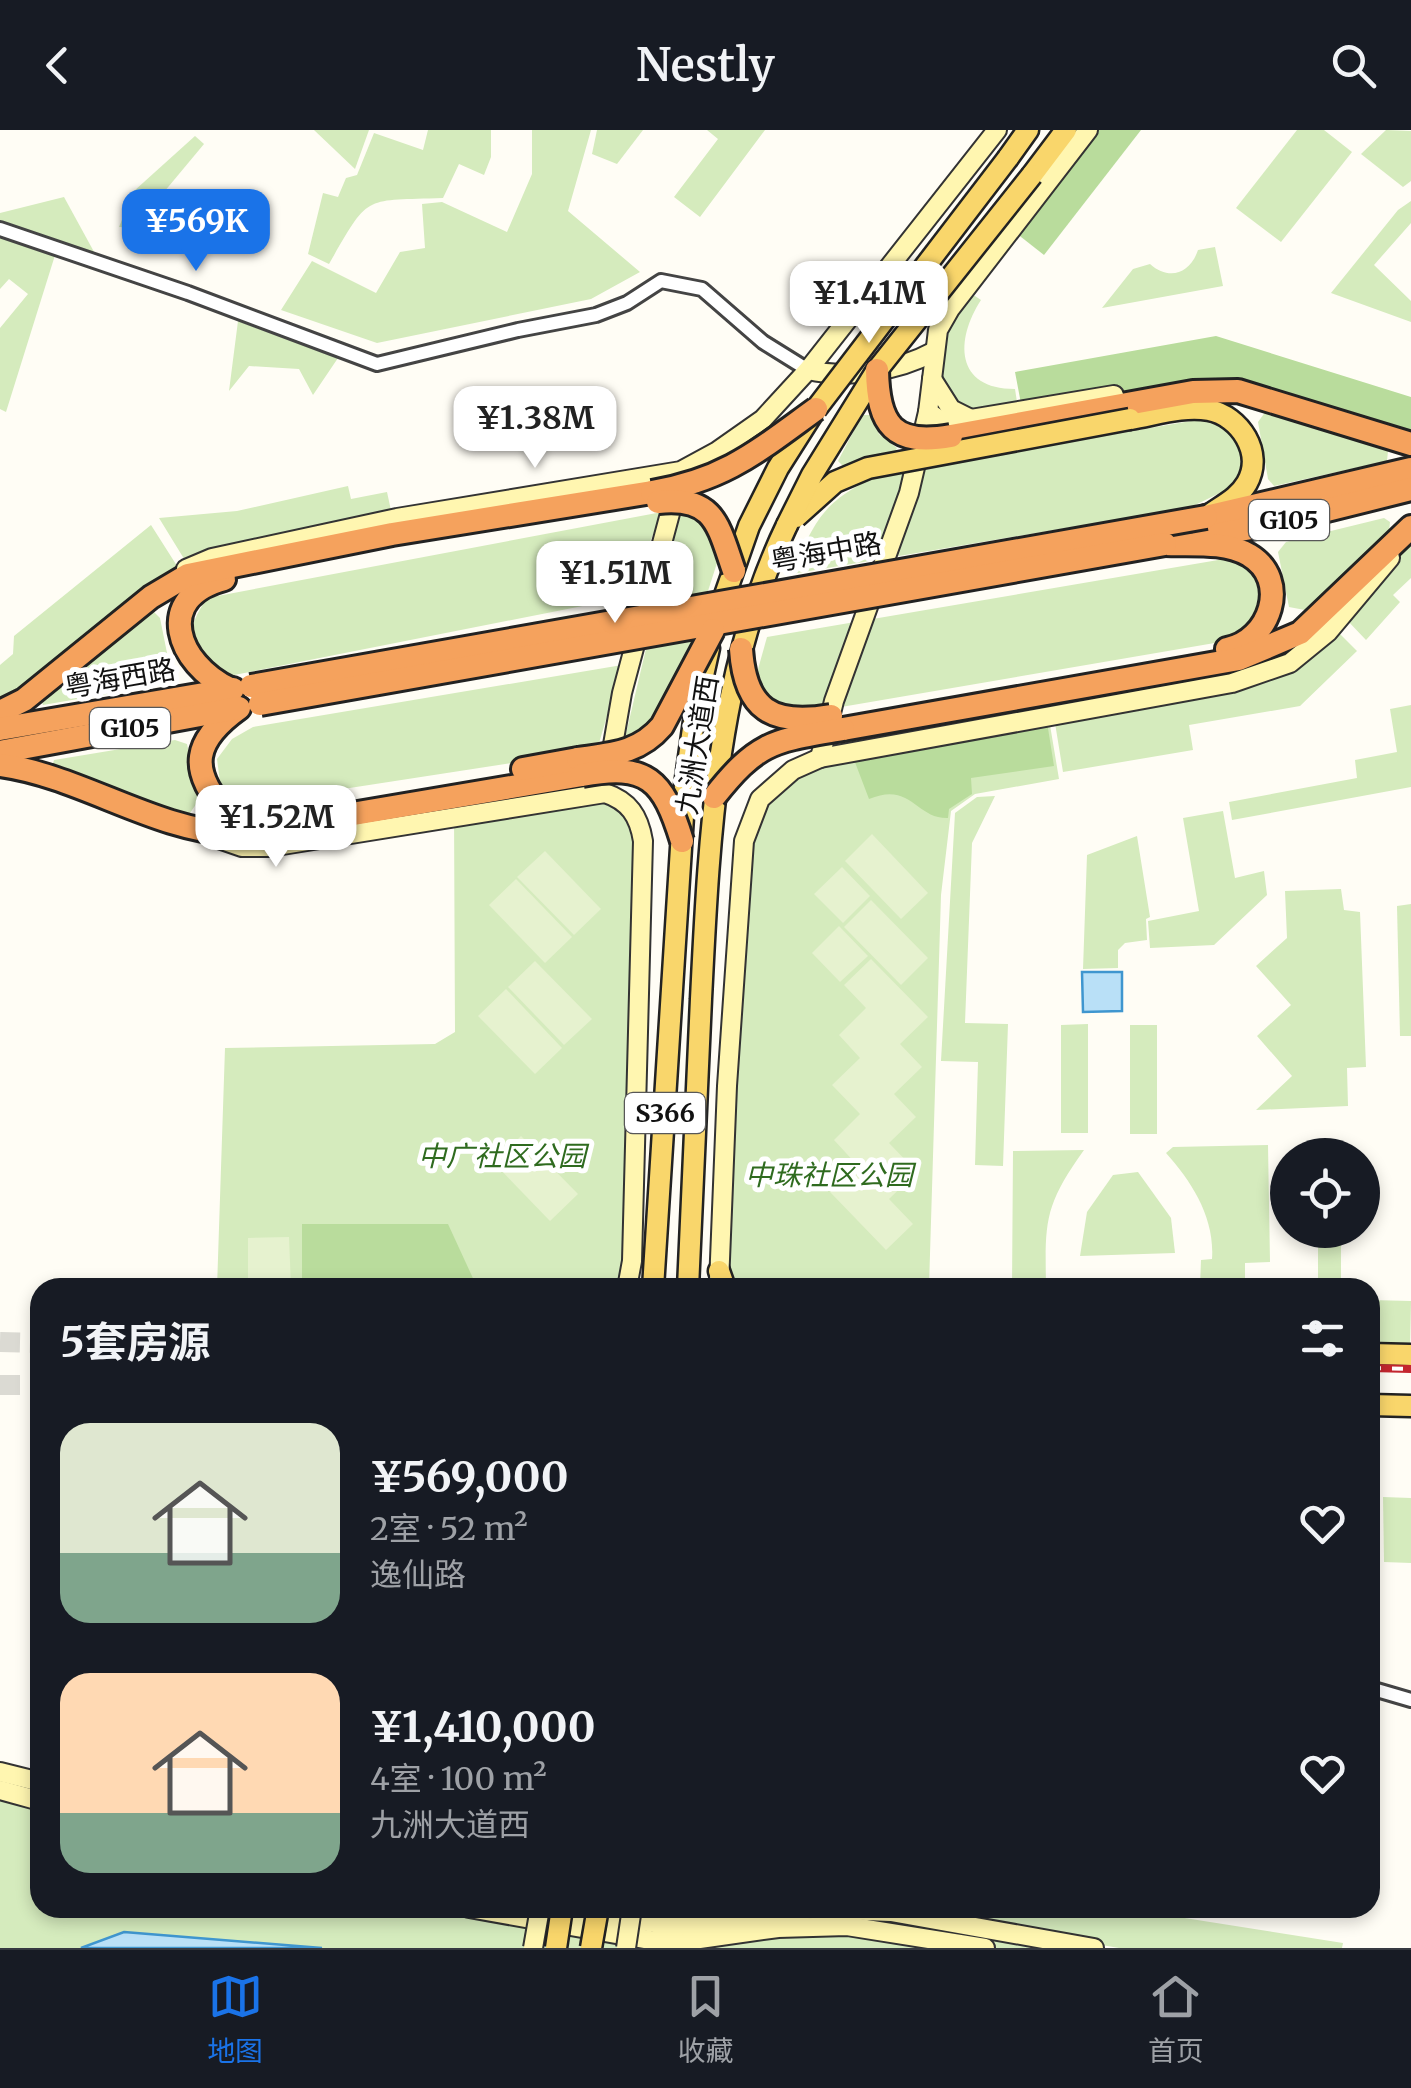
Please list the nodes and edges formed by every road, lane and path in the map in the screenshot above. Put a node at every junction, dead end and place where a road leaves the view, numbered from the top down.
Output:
1 (997, 130) edge
2 (1028, 130) edge
3 (1066, 130) edge
4 (1088, 130) edge
5 (0, 229) edge
6 (933, 352) junction
7 (808, 370) junction
8 (877, 370) junction
9 (932, 379) junction
10 (1238, 391) junction
11 (816, 408) junction
12 (928, 412) junction
13 (970, 418) junction
14 (1411, 444) edge
15 (1411, 469) edge
16 (682, 471) junction
17 (1411, 489) edge
18 (654, 497) junction
19 (1206, 517) junction
20 (787, 525) junction
21 (1411, 528) edge
22 (1165, 544) junction
23 (734, 571) junction
24 (151, 597) junction
25 (713, 630) junction
26 (741, 649) junction
27 (245, 696) junction
28 (0, 712) edge
29 (843, 721) junction
30 (0, 729) edge
31 (0, 752) edge
32 (820, 758) junction
33 (0, 765) edge
34 (580, 767) junction
35 (604, 793) junction
36 (714, 797) junction
37 (202, 832) junction
38 (682, 841) junction
39 (628, 1278) edge
40 (654, 1278) edge
41 (688, 1278) edge
42 (721, 1278) edge
43 (1380, 1354) edge
44 (1411, 1356) edge
45 (1380, 1405) edge
46 (1411, 1406) edge
47 (1380, 1691) edge
48 (1411, 1700) edge
49 (0, 1772) edge
50 (30, 1780) edge
51 (0, 1790) edge
52 (30, 1798) edge
53 (538, 1918) edge
54 (560, 1918) edge
55 (580, 1918) edge
56 (596, 1918) edge
57 (617, 1918) edge
58 (630, 1918) edge
59 (746, 1918) edge
60 (923, 1918) edge
61 (656, 1925) edge
62 (533, 1948) edge
63 (556, 1948) edge
64 (592, 1948) edge
65 (626, 1948) edge
66 (985, 1948) edge
67 (1094, 1948) edge

1 - 7 main road
2 - 11 main road, 九洲大道西, bridge
3 - 8 main road, 九洲大道西 / S366, bridge
4 - 6 main road
5 - 7 street
6 - 7 main road
6 - 9 main road
7 - 16 main road
8 - 10 highway, bridge
8 - 20 main road, 九洲大道西 / S366, bridge
9 - 12 main road
9 - 13 main road
10 - 13 main road
10 - 14 highway
11 - 18 highway, bridge
11 - 23 main road, 九洲大道西 / S366, bridge
12 - 13 main road
12 - 32 main road
15 - 19 highway, 粤海中路 / G105
16 - 24 main road
16 - 35 main road
17 - 22 highway, 粤海中路 / G105
18 - 23 highway, bridge
18 - 24 highway
18 - 27 highway
19 - 20 main road, bridge
19 - 27 highway, 粤海中路 / G105, bridge
20 - 26 main road, 九洲大道西 / S366, bridge
21 - 29 highway
21 - 32 main road
22 - 27 highway, 粤海中路 / G105, bridge
22 - 29 highway
23 - 25 main road, 九洲大道西 / S366, bridge
24 - 28 highway
25 - 34 highway, bridge
25 - 38 main road, 九洲大道西 / S366, bridge
26 - 29 highway, bridge
26 - 36 main road, 九洲大道西 / S366, bridge
27 - 30 highway, 粤海西路 / G105
27 - 31 highway, 粤海西路 / G105
27 - 34 highway
29 - 36 highway, bridge
32 - 42 main road
33 - 37 highway
34 - 37 highway
34 - 38 highway, bridge
35 - 37 main road
35 - 39 main road
36 - 41 main road, 九洲大道西 / S366
38 - 40 main road, 九洲大道西 / S366
43 - 44 main road
45 - 46 main road
47 - 48 street
49 - 50 main road
51 - 52 main road
53 - 62 main road, bridge
54 - 63 main road, bridge
55 - 61 main road
56 - 64 main road, bridge
57 - 61 main road
58 - 65 main road, bridge
59 - 61 main road
60 - 67 main road
61 - 66 main road

